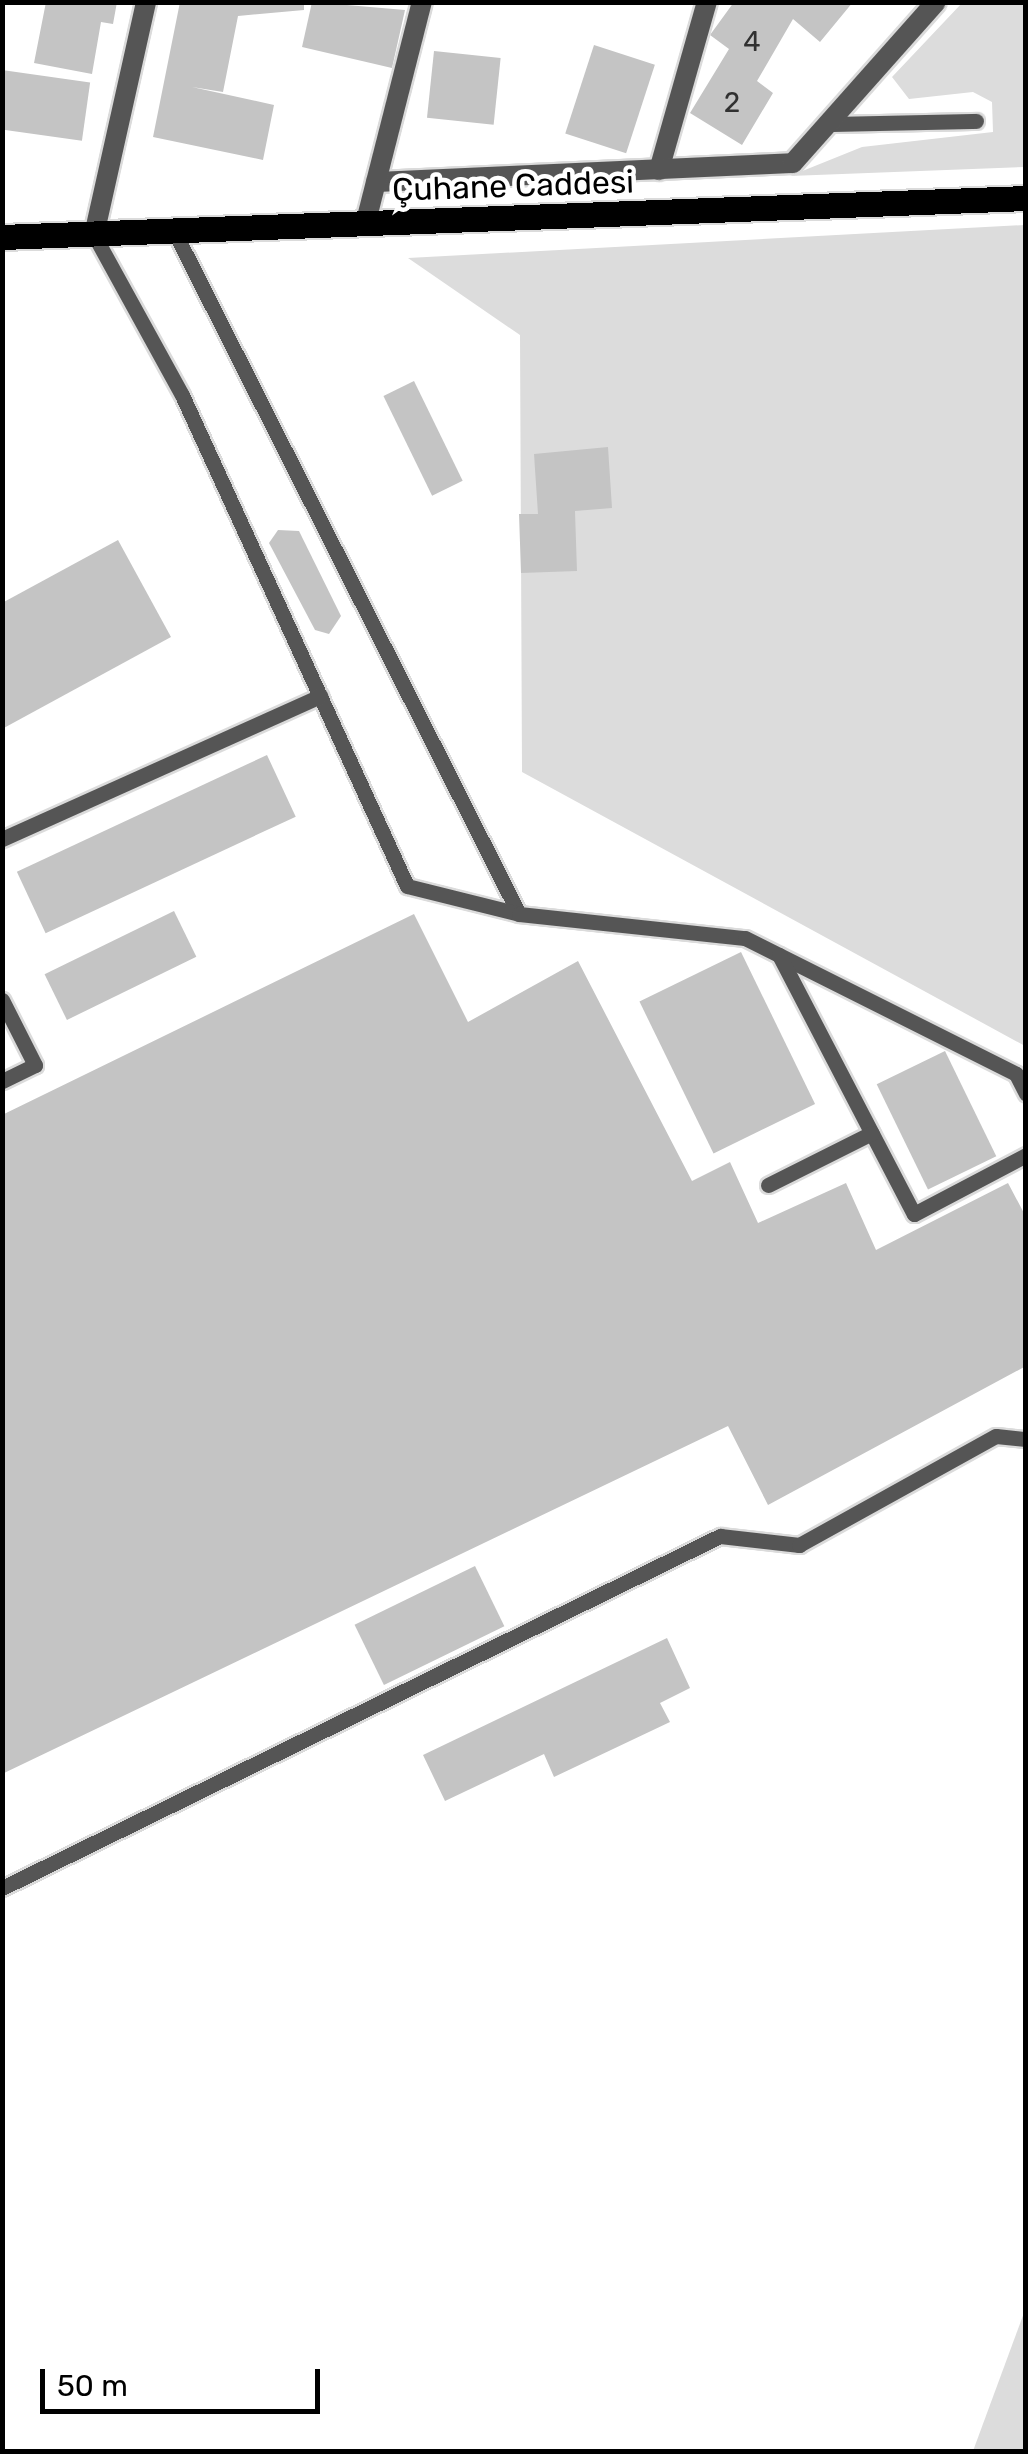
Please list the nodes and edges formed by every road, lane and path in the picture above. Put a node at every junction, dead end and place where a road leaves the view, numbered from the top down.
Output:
1 (146, 2) edge
2 (422, 2) edge
3 (707, 2) edge
4 (936, 2) edge
5 (976, 120) dead end
6 (828, 124) junction
7 (660, 170) junction
8 (376, 182) junction
9 (1026, 198) edge
10 (365, 225) junction
11 (174, 231) junction
12 (94, 235) junction
13 (2, 238) edge
14 (320, 696) junction
15 (2, 839) edge
16 (518, 914) junction
17 (779, 955) junction
18 (2, 1000) edge
19 (2, 1081) edge
20 (1026, 1094) edge
21 (872, 1133) junction
22 (1026, 1155) edge
23 (768, 1185) dead end
24 (1026, 1439) edge
25 (2, 1888) edge

1 - 12 street
2 - 8 street
3 - 7 street
4 - 6 street
5 - 6 lane
6 - 7 street
7 - 8 street
8 - 10 street
9 - 10 main road, Çuhane Caddesi
10 - 11 main road, Çuhane Caddesi
11 - 12 main road, Çuhane Caddesi
11 - 16 lane
12 - 13 main road, Çuhane Caddesi
12 - 14 lane
14 - 15 lane
14 - 16 lane
16 - 17 lane
17 - 20 lane
17 - 21 lane
18 - 19 lane
21 - 22 lane
21 - 23 lane
24 - 25 lane

